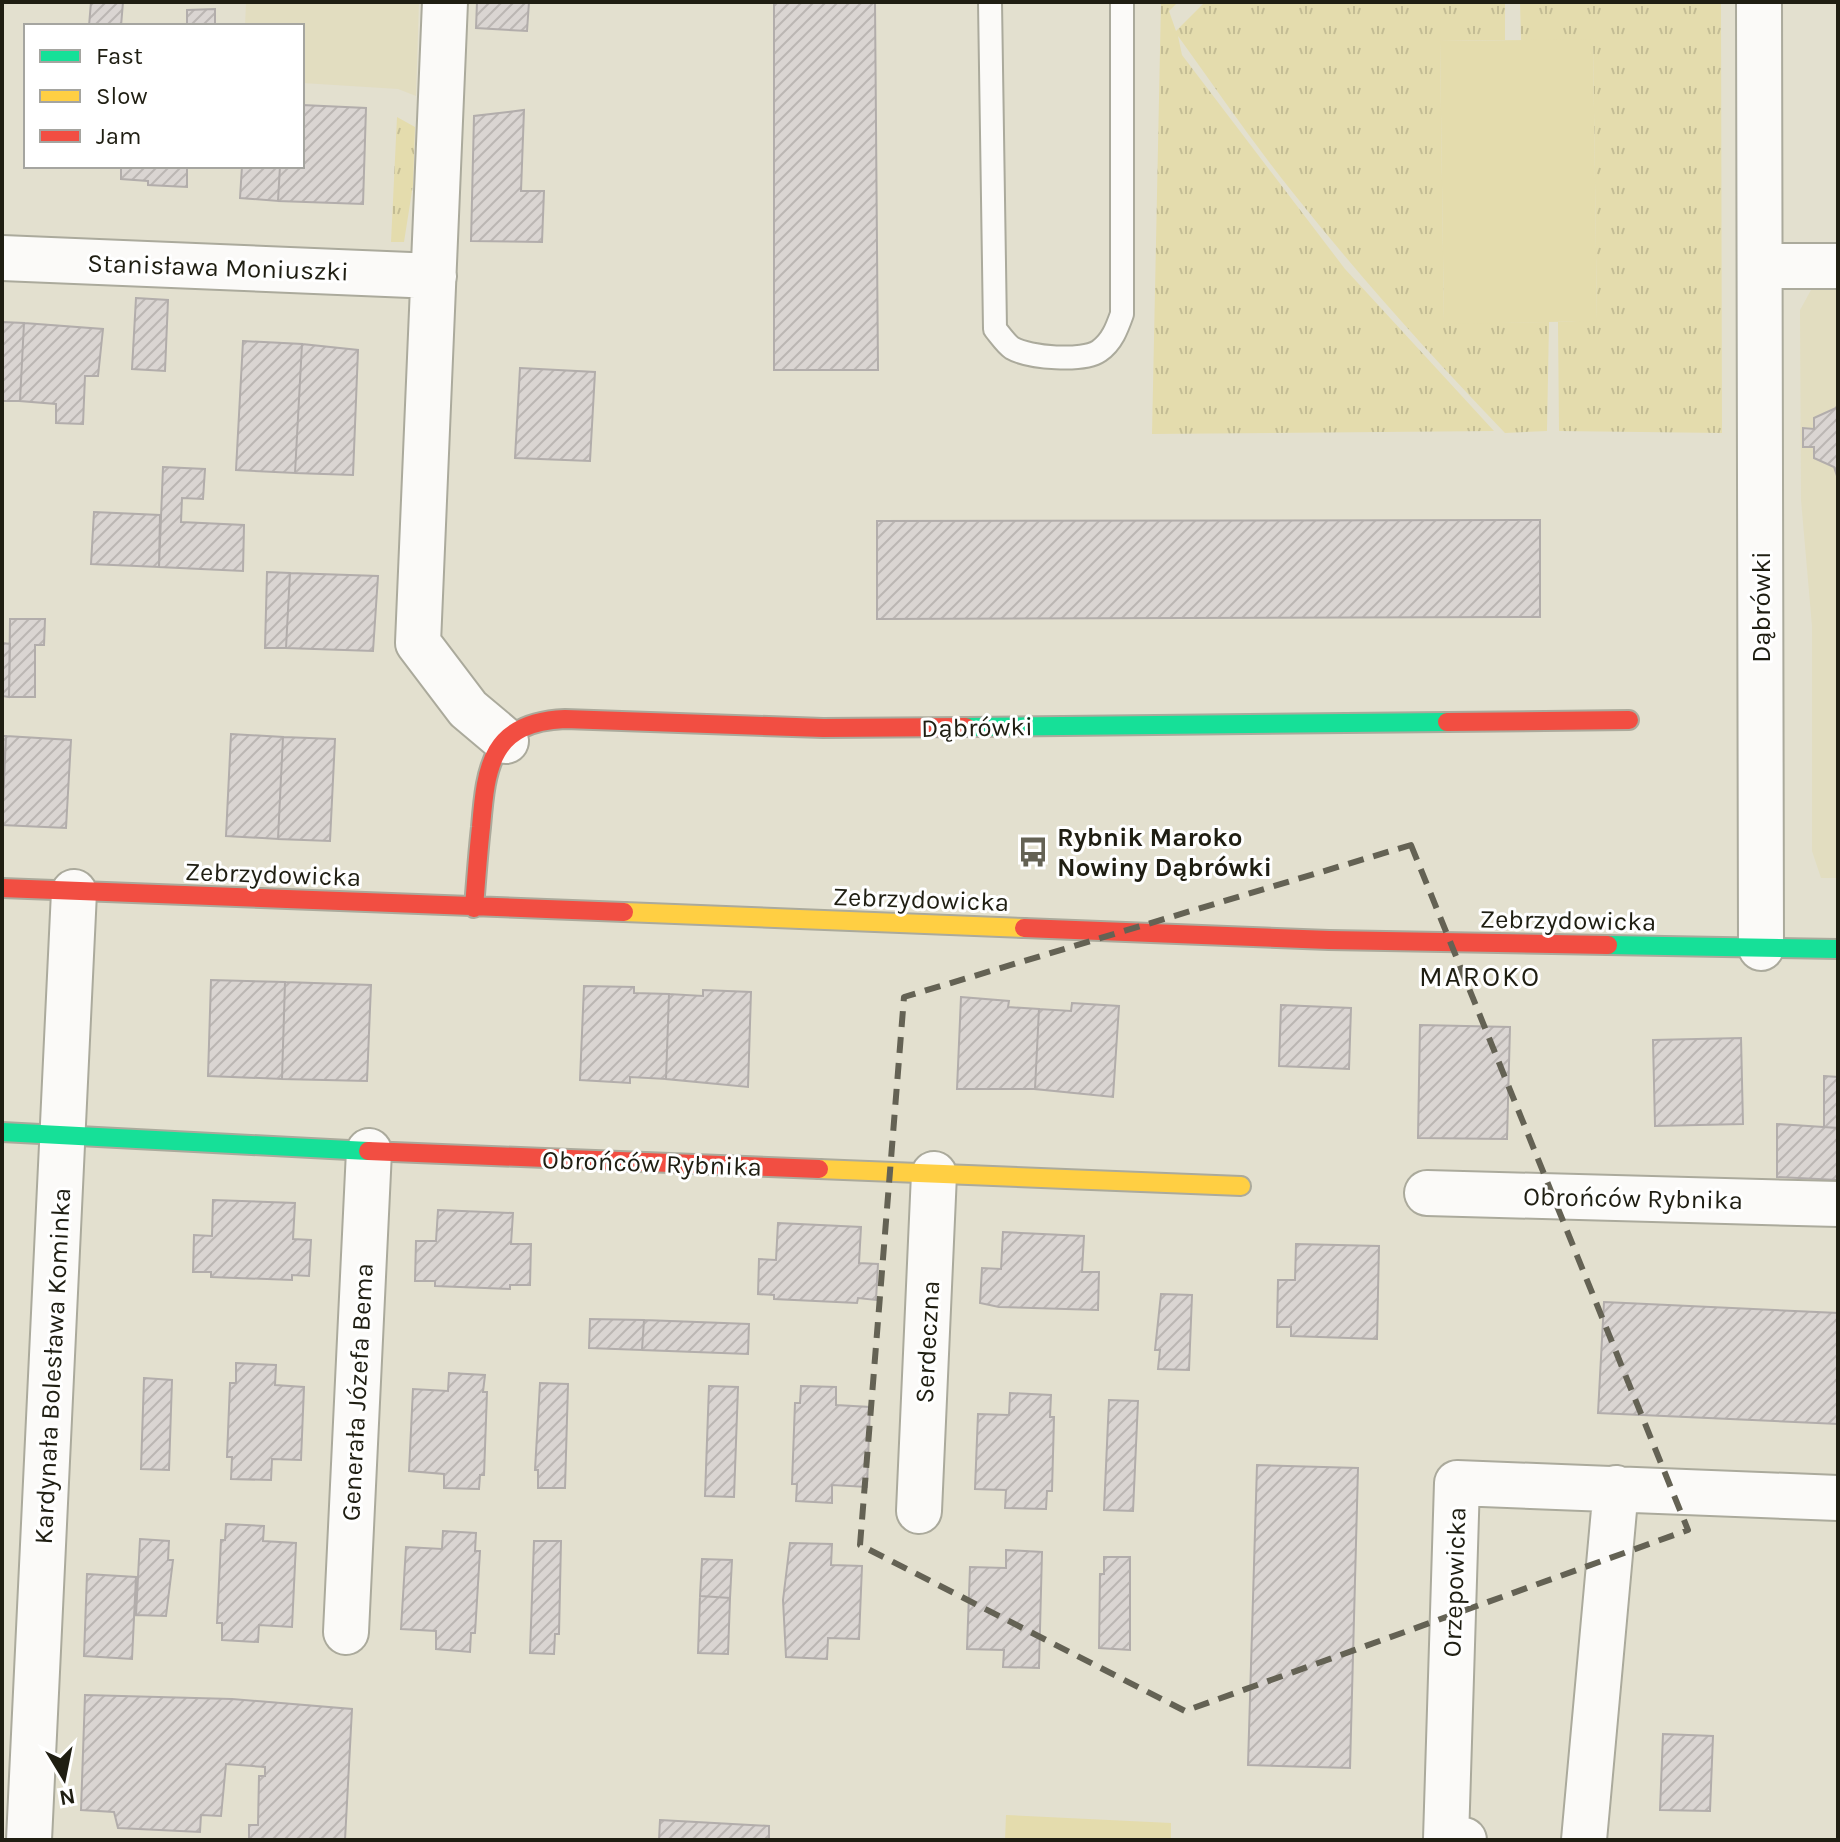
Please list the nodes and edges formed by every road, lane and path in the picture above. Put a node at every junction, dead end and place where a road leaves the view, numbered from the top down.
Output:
1 (445, 2) edge
2 (990, 2) edge
3 (1122, 2) edge
4 (1759, 2) edge
5 (2, 258) edge
6 (1760, 266) junction
7 (1838, 266) edge
8 (434, 276) junction
9 (1629, 720) dead end
10 (506, 741) junction
11 (2, 888) edge
12 (74, 892) junction
13 (474, 908) junction
14 (1761, 948) junction
15 (1838, 949) edge
16 (2, 1132) edge
17 (63, 1138) junction
18 (369, 1151) junction
19 (934, 1174) junction
20 (1241, 1186) dead end
21 (1427, 1193) dead end
22 (1838, 1204) edge
23 (1616, 1488) junction
24 (1838, 1498) edge
25 (919, 1511) dead end
26 (346, 1632) dead end
27 (29, 1840) edge
28 (1464, 1840) edge
29 (1584, 1840) edge

1 - 8 street
2 - 3 lane
4 - 6 street, Dąbrówki
5 - 8 street, Stanisława Moniuszki
6 - 7 street
6 - 14 street, Dąbrówki
8 - 10 street
9 - 10 street, Dąbrówki
10 - 13 street
11 - 12 street, Zebrzydowicka
12 - 13 street, Zebrzydowicka
12 - 17 street, Kardynała Bolesława Kominka
13 - 14 street, Zebrzydowicka
14 - 15 street, Zebrzydowicka
16 - 17 street, Obrońców Rybnika
17 - 18 street, Obrońców Rybnika
17 - 27 street, Kardynała Bolesława Kominka
18 - 19 street, Obrońców Rybnika
18 - 26 street, Generała Józefa Bema
19 - 20 street, Obrońców Rybnika
19 - 25 street, Serdeczna
21 - 22 street, Obrońców Rybnika
23 - 24 street
23 - 28 street, Orzepowicka
23 - 29 street

